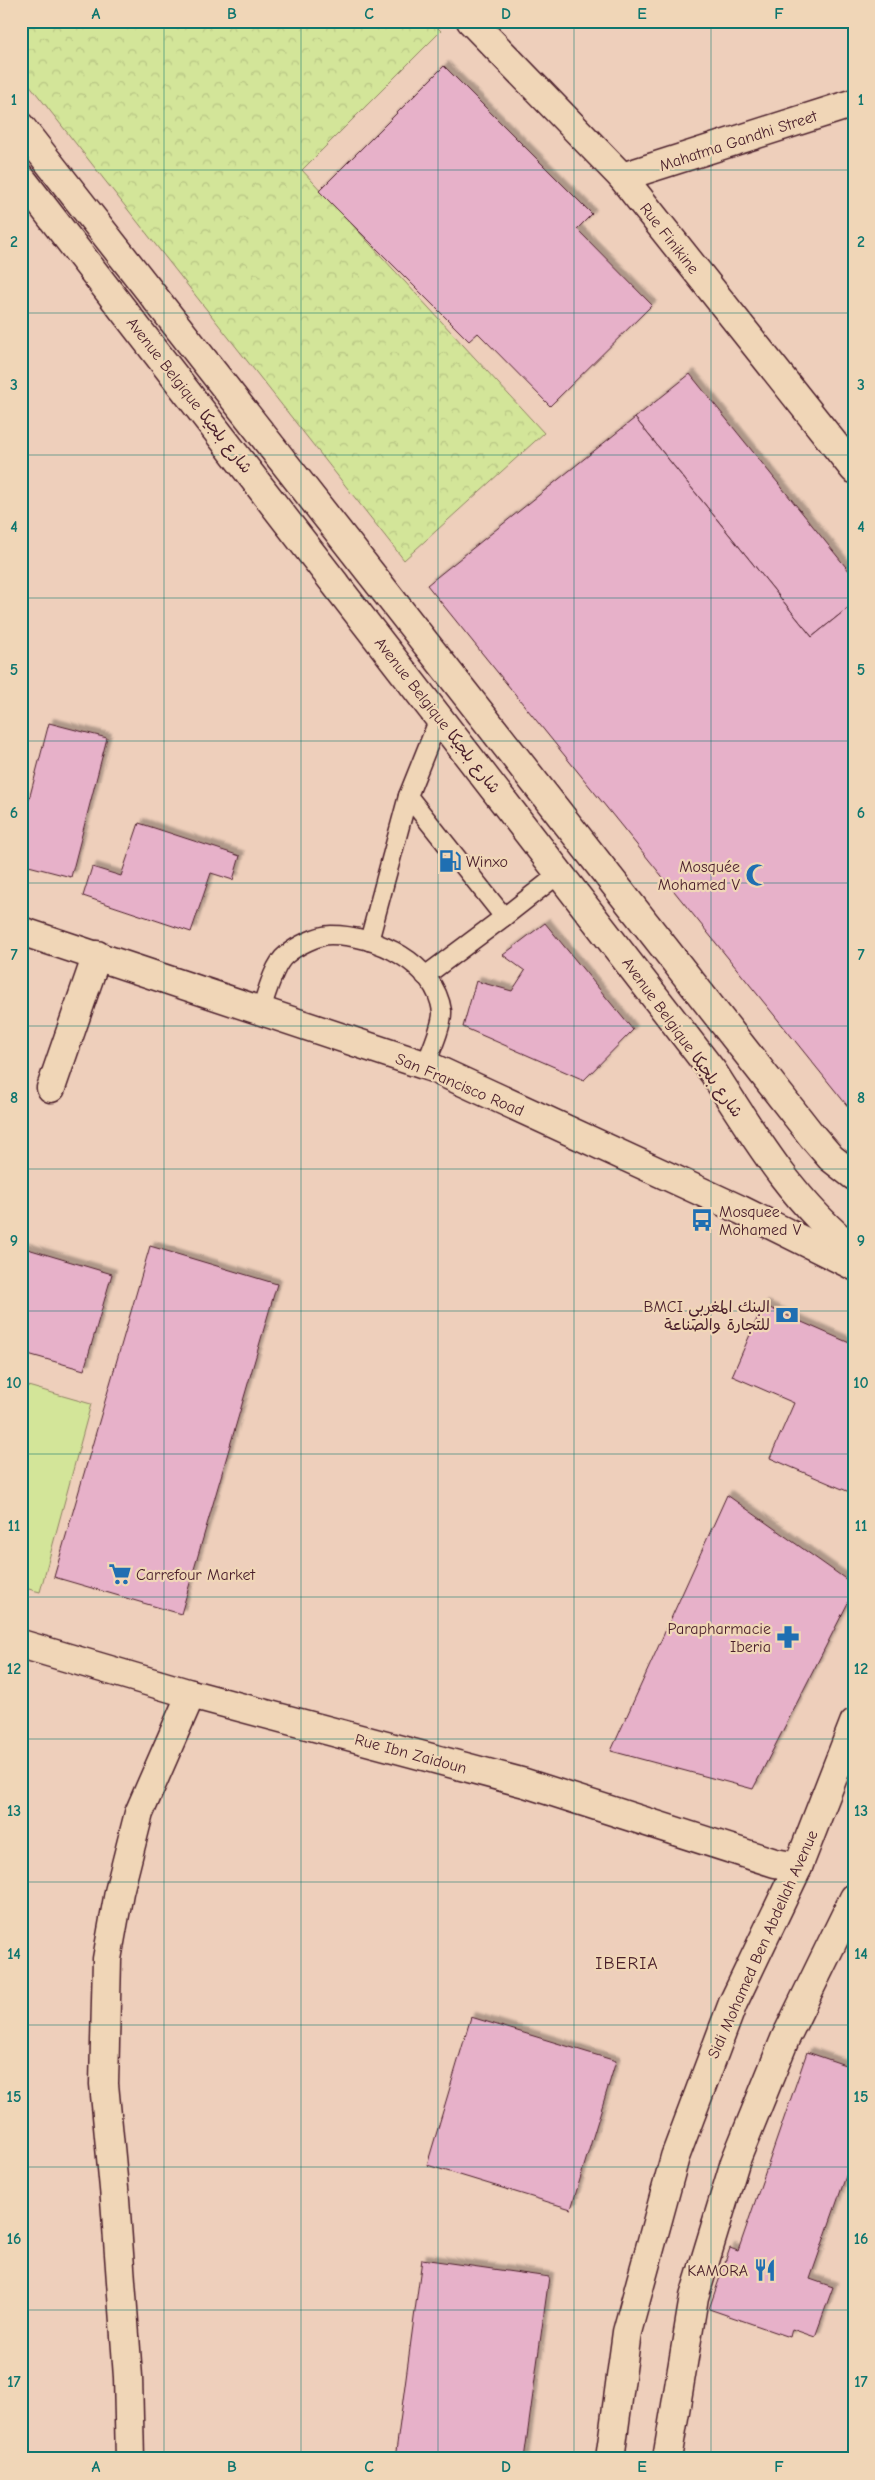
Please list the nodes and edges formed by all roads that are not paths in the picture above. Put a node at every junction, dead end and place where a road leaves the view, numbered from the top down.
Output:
1 (471, 21) edge
2 (854, 103) edge
3 (21, 127) edge
4 (622, 177) junction
5 (21, 178) edge
6 (854, 469) edge
7 (440, 716) junction
8 (408, 796) junction
9 (560, 873) junction
10 (504, 917) junction
11 (21, 932) edge
12 (368, 941) junction
13 (97, 955) junction
14 (425, 976) junction
15 (261, 1010) junction
16 (425, 1066) junction
17 (51, 1088) dead end
18 (854, 1176) edge
19 (854, 1250) edge
20 (854, 1266) edge
21 (21, 1644) edge
22 (191, 1694) junction
23 (854, 1723) edge
24 (798, 1868) junction
25 (854, 1898) edge
26 (130, 2459) edge
27 (610, 2459) edge
28 (668, 2459) edge

1 - 4 main road, Rue Finikine
2 - 4 main road, Mahatma Gandhi Street
3 - 18 main road, Avenue Belgique شارع بلجيكا
4 - 6 main road, Rue Finikine
5 - 7 main road, Avenue Belgique شارع بلجيكا
7 - 8 lane
7 - 9 main road, Avenue Belgique شارع بلجيكا
8 - 10 lane
8 - 12 lane
9 - 10 lane
9 - 19 main road, Avenue Belgique شارع بلجيكا
10 - 14 lane
11 - 13 main road, San Francisco Road
12 - 14 lane
12 - 15 lane
13 - 15 main road, San Francisco Road
13 - 17 main road
14 - 16 lane
15 - 16 main road, San Francisco Road
16 - 20 main road, San Francisco Road
21 - 22 main road, Rue Ibn Zaidoun
22 - 24 main road, Rue Ibn Zaidoun
22 - 26 main road
23 - 24 main road, Sidi Mohamed Ben Abdellah Avenue
24 - 27 main road, Sidi Mohamed Ben Abdellah Avenue
25 - 28 main road

